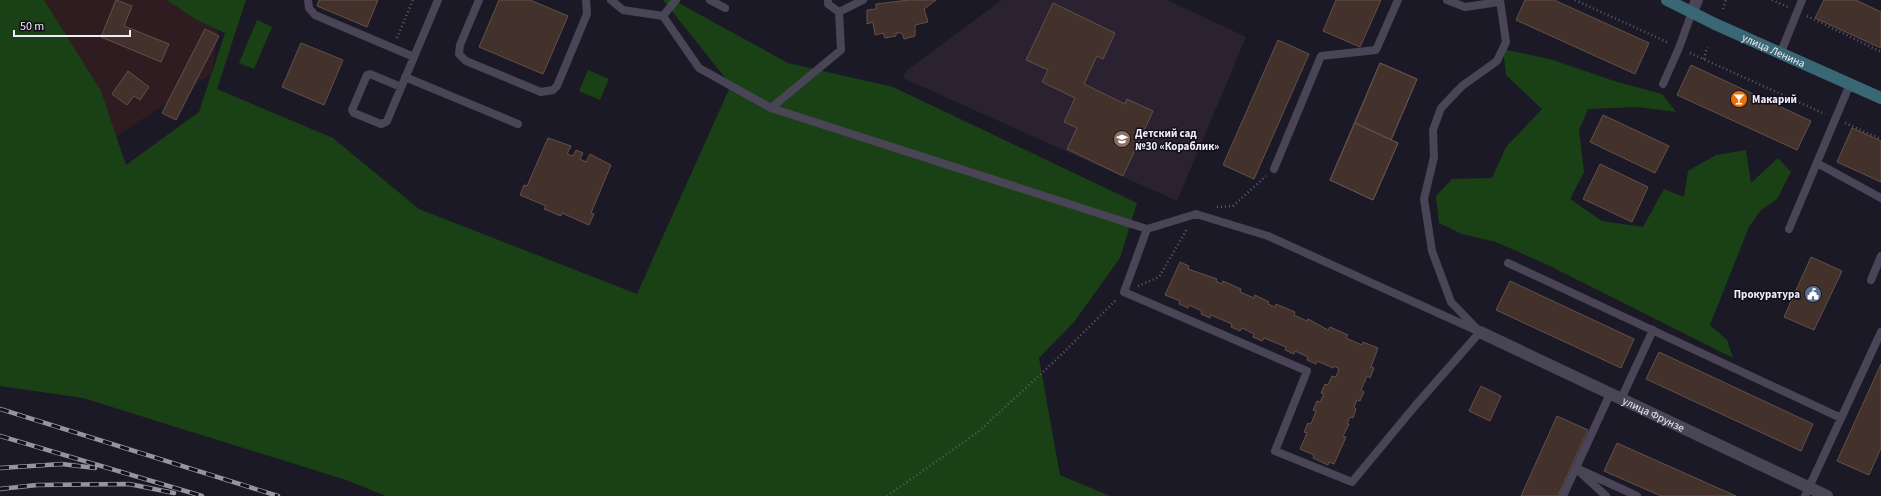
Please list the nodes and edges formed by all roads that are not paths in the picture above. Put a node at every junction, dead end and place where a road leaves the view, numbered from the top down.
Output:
1 (308, 0) edge
2 (438, 0) edge
3 (479, 0) edge
4 (586, 0) edge
5 (611, 0) edge
6 (676, 0) edge
7 (710, 0) edge
8 (828, 0) edge
9 (863, 0) edge
10 (1398, 0) edge
11 (1446, 0) edge
12 (1667, 0) edge
13 (1697, 0) edge
14 (1802, 0) edge
15 (1499, 1) edge
16 (725, 8) dead end
17 (839, 12) junction
18 (1692, 12) junction
19 (663, 16) junction
20 (1781, 52) junction
21 (414, 57) junction
22 (405, 77) junction
23 (1663, 84) dead end
24 (1850, 84) junction
25 (401, 87) junction
26 (1881, 98) edge
27 (771, 108) junction
28 (518, 124) dead end
29 (1817, 163) junction
30 (1274, 169) road end
31 (1881, 198) edge
32 (1147, 229) junction
33 (1789, 229) dead end
34 (1881, 256) edge
35 (1508, 263) dead end
36 (1870, 280) dead end
37 (1653, 330) junction
38 (1480, 332) junction
39 (1881, 332) edge
40 (1616, 396) junction
41 (1841, 418) junction
42 (1576, 468) junction
43 (1806, 492) edge
44 (1563, 496) edge
45 (1606, 496) edge
46 (1637, 496) edge
47 (1827, 496) edge

1 - 21 lane
2 - 21 lane
3 - 4 lane
5 - 19 lane
6 - 19 lane
7 - 16 lane
8 - 17 lane
9 - 17 lane
10 - 30 lane
11 - 15 lane
12 - 18 main road, улица Ленина
13 - 18 street
14 - 20 lane
15 - 38 lane
17 - 27 lane
18 - 20 main road, улица Ленина
18 - 23 lane
19 - 27 lane
20 - 24 main road, улица Ленина
21 - 22 lane
22 - 25 lane
22 - 28 lane
24 - 26 main road, улица Ленина
24 - 29 lane
25 - 25 lane
27 - 32 lane
29 - 31 lane
29 - 33 lane
32 - 38 lane
32 - 38 lane
34 - 36 lane
35 - 37 lane
37 - 40 lane
37 - 41 lane
38 - 40 street, улица Фрунзе
39 - 41 lane
40 - 42 lane
40 - 43 street, улица Фрунзе
41 - 43 lane
42 - 44 lane
42 - 45 lane
42 - 46 lane
43 - 47 street, улица Фрунзе

